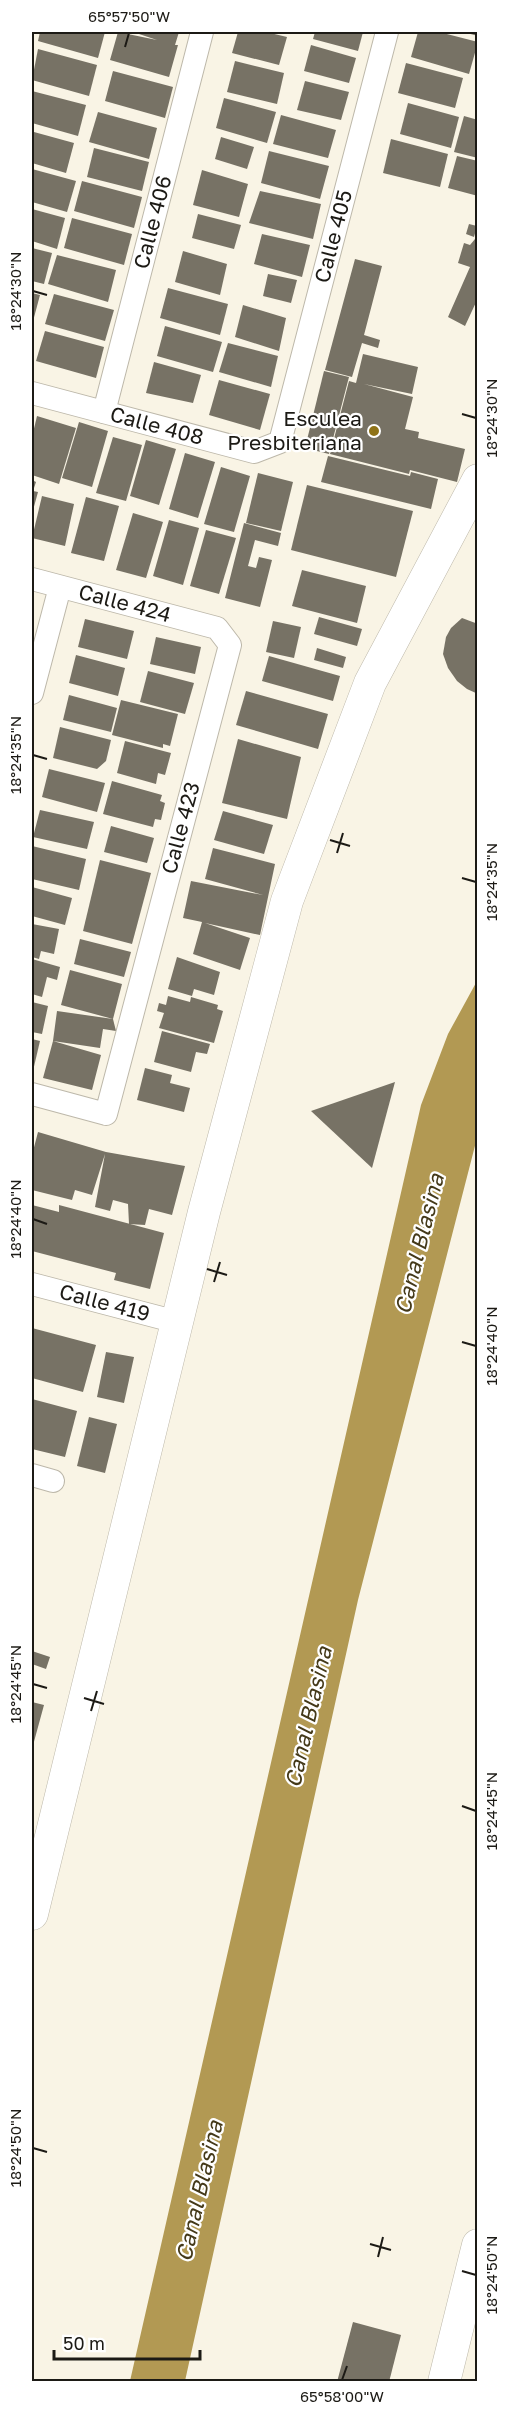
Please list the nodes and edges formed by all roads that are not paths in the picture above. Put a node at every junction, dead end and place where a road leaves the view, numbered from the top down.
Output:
1 (202, 32) edge
2 (387, 32) edge
3 (32, 393) edge
4 (104, 412) junction
5 (280, 442) joint
6 (477, 480) edge
7 (32, 579) edge
8 (60, 587) junction
9 (217, 628) joint
10 (32, 693) edge
11 (32, 1094) edge
12 (32, 1284) edge
13 (177, 1322) junction
14 (32, 1914) edge
15 (477, 2245) edge
16 (444, 2382) edge

1 - 4 street, Calle 406
2 - 5 street, Calle 405
3 - 4 street, Calle 408
4 - 5 street, Calle 408
6 - 13 street
7 - 8 street, Calle 424
8 - 9 street, Calle 424
8 - 10 street
9 - 11 street, Calle 423
12 - 13 street, Calle 419
13 - 14 street
15 - 16 street

